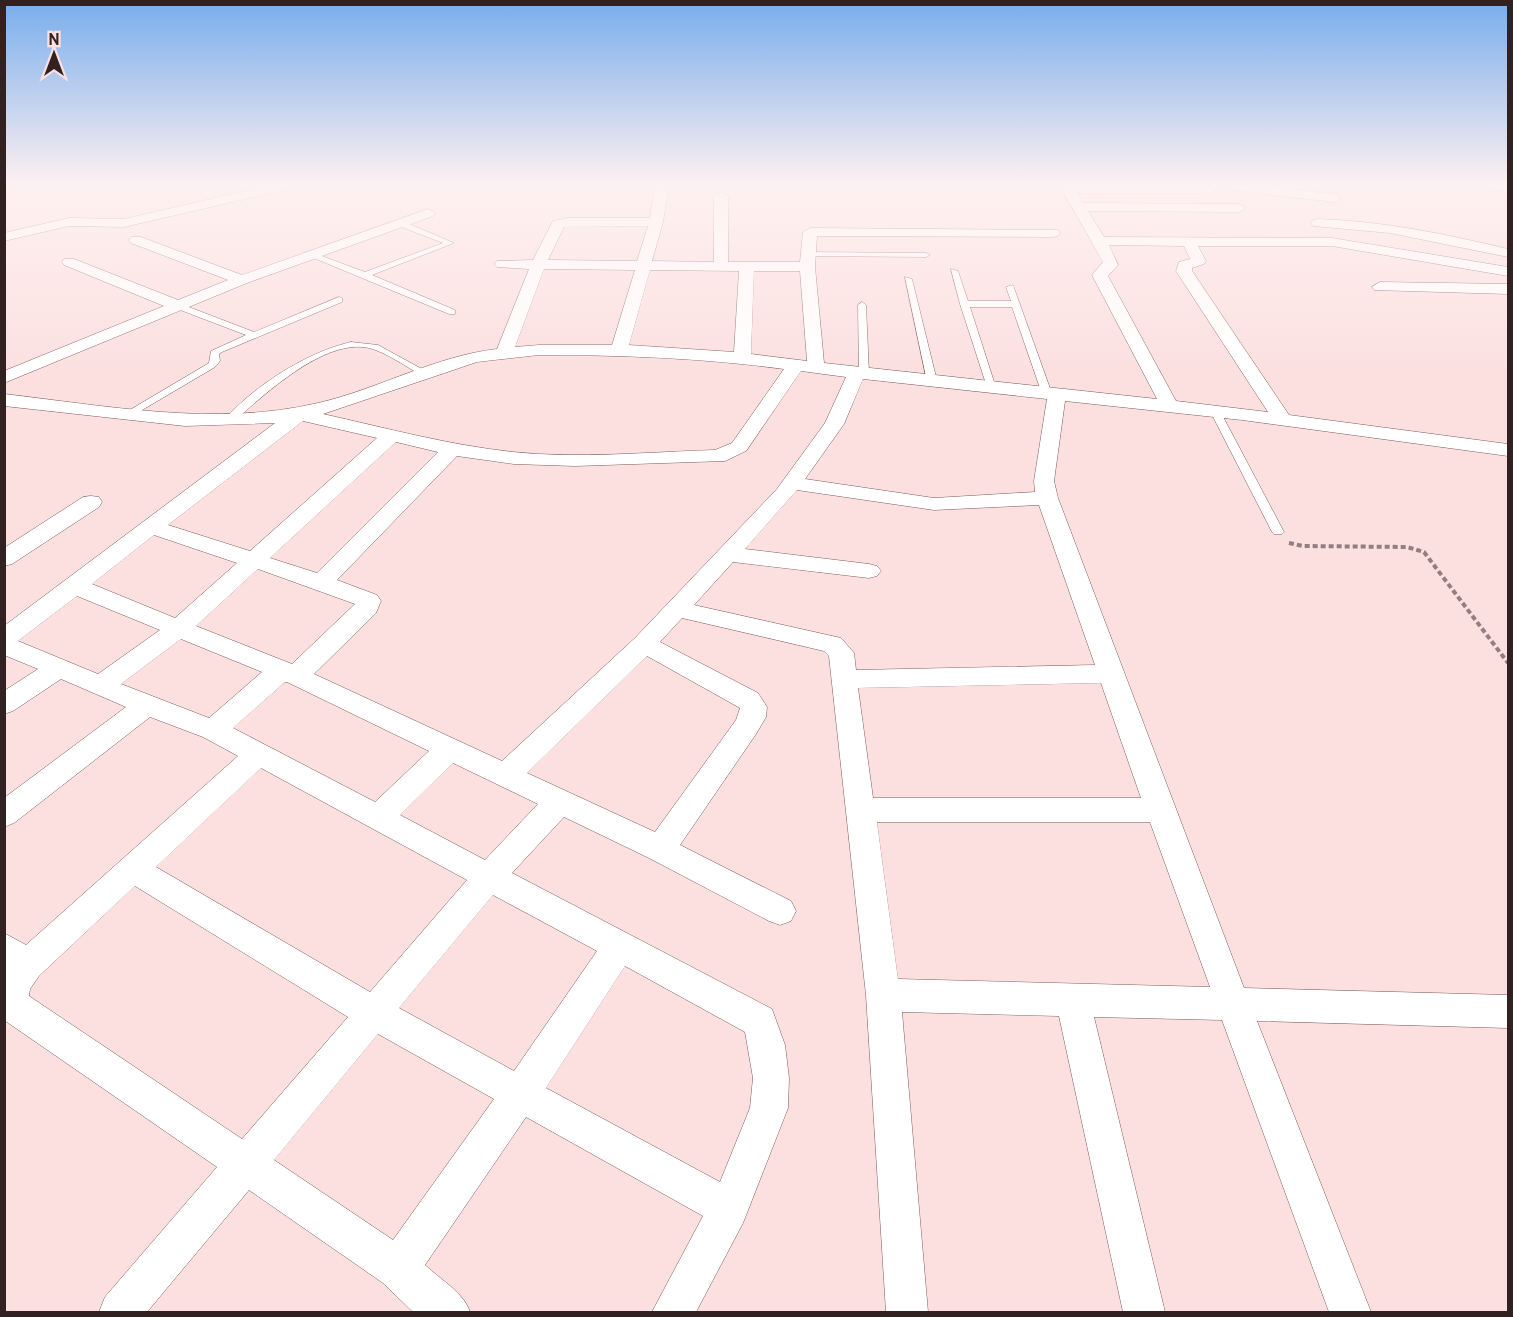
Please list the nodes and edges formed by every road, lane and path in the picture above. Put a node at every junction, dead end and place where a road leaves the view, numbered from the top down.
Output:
1 (156, 247) edge
2 (327, 247) edge
3 (438, 247) edge
4 (547, 247) edge
5 (649, 247) edge
6 (721, 247) edge
7 (807, 247) edge
8 (1103, 247) edge
9 (1191, 247) edge
10 (1367, 247) edge
11 (1486, 247) edge
12 (1509, 253) edge
13 (308, 254) junction
14 (926, 255) dead end
15 (807, 260) junction
16 (69, 262) dead end
17 (539, 263) junction
18 (502, 264) dead end
19 (644, 264) junction
20 (721, 266) junction
21 (747, 266) junction
22 (1509, 271) edge
23 (954, 272) dead end
24 (365, 274) junction
25 (908, 279) dead end
26 (242, 280) junction
27 (1380, 287) dead end
28 (1010, 288) dead end
29 (1509, 289) edge
30 (339, 300) dead end
31 (964, 304) junction
32 (1016, 304) junction
33 (862, 305) dead end
34 (178, 306) junction
35 (452, 312) dead end
36 (256, 336) junction
37 (619, 350) junction
38 (505, 352) junction
39 (742, 358) junction
40 (806, 367) junction
41 (426, 374) junction
42 (861, 374) junction
43 (4, 378) edge
44 (932, 381) junction
45 (991, 388) junction
46 (1052, 395) junction
47 (10, 404) edge
48 (1170, 407) junction
49 (1215, 411) junction
50 (128, 414) junction
51 (298, 414) junction
52 (229, 420) junction
53 (1282, 420) junction
54 (392, 435) junction
55 (452, 449) junction
56 (1509, 450) edge
57 (792, 483) junction
58 (1047, 498) junction
59 (91, 502) dead end
60 (151, 527) junction
61 (1278, 532) joint
62 (728, 554) junction
63 (4, 559) edge
64 (254, 561) junction
65 (869, 570) dead end
66 (321, 582) junction
67 (75, 586) junction
68 (676, 609) junction
69 (179, 628) junction
70 (4, 639) edge
71 (644, 644) junction
72 (4, 645) edge
73 (1509, 663) edge
74 (58, 669) junction
75 (288, 674) junction
76 (1111, 674) junction
77 (844, 679) junction
78 (101, 685) junction
79 (4, 704) edge
80 (147, 705) junction
81 (213, 730) junction
82 (449, 749) junction
83 (257, 755) junction
84 (506, 775) junction
85 (560, 801) junction
86 (860, 810) junction
87 (1160, 810) junction
88 (4, 815) edge
89 (377, 819) junction
90 (660, 849) junction
91 (133, 869) junction
92 (488, 878) junction
93 (780, 911) dead end
94 (620, 946) junction
95 (16, 957) edge
96 (883, 995) junction
97 (1073, 1000) junction
98 (1233, 1004) junction
99 (1509, 1011) edge
100 (374, 1013) junction
101 (520, 1094) junction
102 (245, 1164) junction
103 (729, 1209) junction
104 (398, 1268) junction
105 (434, 1308) edge
106 (120, 1312) edge
107 (673, 1312) edge
108 (907, 1312) edge
109 (1144, 1312) edge
110 (1350, 1312) edge

1 - 26 street
2 - 13 street
3 - 24 lane
4 - 17 street
5 - 19 street
6 - 20 street
7 - 15 street
8 - 48 street
9 - 53 street
10 - 22 street
11 - 12 street
13 - 24 lane
13 - 26 street
14 - 15 lane
15 - 21 street
15 - 40 street
16 - 34 street
17 - 18 street
17 - 19 street
17 - 38 street
19 - 20 street
19 - 37 street
20 - 21 street
21 - 39 street
23 - 31 lane
24 - 35 lane
25 - 44 lane
26 - 34 street
27 - 29 street
28 - 32 lane
30 - 36 lane
31 - 32 lane
31 - 45 lane
32 - 46 lane
33 - 42 lane
34 - 36 lane
34 - 43 street
36 - 50 lane
37 - 38 street
37 - 39 street
38 - 41 street
39 - 40 street
40 - 42 street
40 - 55 street
41 - 51 street
41 - 52 lane
42 - 44 street
42 - 57 street
44 - 45 street
45 - 46 street
46 - 48 street
46 - 58 street
47 - 50 street
48 - 49 street
49 - 53 street
49 - 61 lane
50 - 52 street
51 - 52 street
51 - 54 street
51 - 60 street
53 - 56 street
54 - 55 street
54 - 64 street
55 - 66 street
57 - 58 street
57 - 62 street
58 - 76 street
59 - 63 street
60 - 64 street
60 - 67 street
61 - 73 path
62 - 65 street
62 - 68 street
64 - 66 street
64 - 69 street
66 - 75 street
67 - 69 street
67 - 70 street
68 - 71 street
68 - 77 street
69 - 75 street
69 - 78 street
71 - 84 street
71 - 90 street
72 - 74 street
74 - 78 street
74 - 79 street
75 - 81 street
75 - 82 street
76 - 77 street
76 - 87 street
77 - 86 street
78 - 80 street
80 - 81 street
80 - 88 street
81 - 83 street
82 - 84 street
82 - 89 street
83 - 89 street
83 - 91 street
84 - 85 street
85 - 90 street
85 - 92 street
86 - 87 street
86 - 96 street
87 - 98 street
89 - 92 street
90 - 93 street
91 - 95 street
91 - 100 street
92 - 94 street
92 - 100 street
94 - 101 street
94 - 103 street
95 - 102 street
96 - 97 street
96 - 108 street
97 - 98 street
97 - 109 street
98 - 99 street
98 - 110 street
100 - 101 street
100 - 102 street
101 - 103 street
101 - 104 street
102 - 104 street
102 - 106 street
103 - 107 street
104 - 105 street

